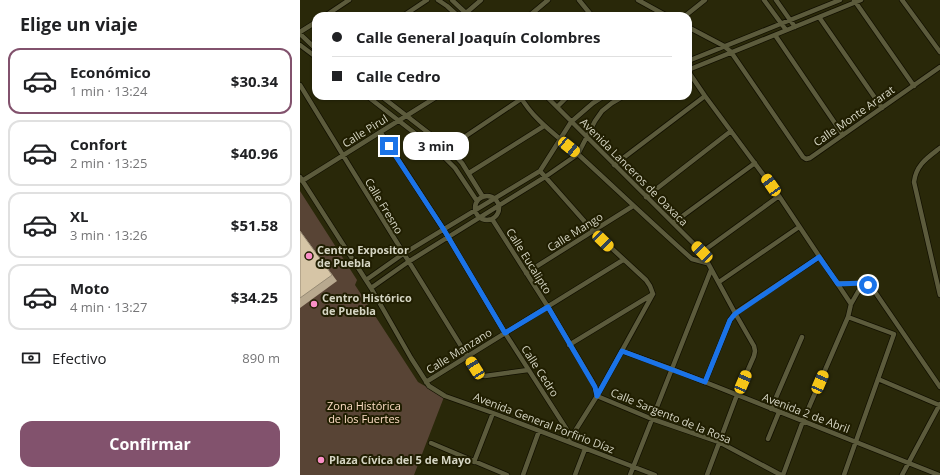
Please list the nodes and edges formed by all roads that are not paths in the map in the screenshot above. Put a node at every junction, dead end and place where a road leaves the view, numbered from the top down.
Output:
1 (349, 0) edge
2 (427, 0) edge
3 (438, 0) edge
4 (452, 0) edge
5 (481, 0) edge
6 (548, 0) edge
7 (578, 0) edge
8 (638, 0) edge
9 (705, 0) edge
10 (764, 0) edge
11 (838, 0) edge
12 (861, 0) edge
13 (902, 0) edge
14 (777, 1) edge
15 (854, 1) edge
16 (769, 8) junction
17 (331, 12) edge
18 (409, 12) edge
19 (454, 12) edge
20 (466, 12) edge
21 (470, 12) edge
22 (534, 12) edge
23 (588, 12) edge
24 (660, 12) edge
25 (690, 12) edge
26 (819, 17) junction
27 (790, 20) junction
28 (781, 24) junction
29 (312, 25) edge
30 (795, 27) junction
31 (692, 29) edge
32 (786, 30) junction
33 (300, 33) edge
34 (775, 35) junction
35 (300, 45) edge
36 (312, 45) edge
37 (724, 46) junction
38 (731, 52) junction
39 (940, 52) edge
40 (312, 54) edge
41 (692, 59) edge
42 (940, 67) edge
43 (692, 69) edge
44 (692, 77) edge
45 (300, 84) edge
46 (914, 86) junction
47 (704, 96) junction
48 (372, 100) edge
49 (386, 100) edge
50 (432, 100) edge
51 (517, 100) edge
52 (522, 100) edge
53 (550, 100) edge
54 (564, 100) edge
55 (598, 100) edge
56 (617, 100) edge
57 (557, 107) junction
58 (882, 108) junction
59 (406, 116) junction
60 (399, 121) junction
61 (571, 122) junction
62 (544, 126) junction
63 (731, 131) junction
64 (380, 133) junction
65 (842, 135) junction
66 (587, 136) junction
67 (560, 140) junction
68 (448, 148) junction
69 (940, 148) edge
70 (578, 154) junction
71 (343, 156) junction
72 (462, 163) junction
73 (755, 163) junction
74 (614, 165) junction
75 (455, 168) junction
76 (540, 171) junction
77 (469, 174) junction
78 (545, 177) junction
79 (301, 179) edge
80 (779, 196) junction
81 (483, 197) junction
82 (646, 197) junction
83 (494, 199) junction
84 (477, 202) junction
85 (499, 206) junction
86 (633, 206) junction
87 (475, 210) junction
88 (480, 218) junction
89 (492, 219) junction
90 (673, 223) junction
91 (799, 228) junction
92 (444, 230) junction
93 (593, 231) junction
94 (448, 238) junction
95 (702, 252) junction
96 (403, 254) junction
97 (819, 257) junction
98 (623, 260) junction
99 (408, 262) junction
100 (707, 263) junction
101 (711, 270) junction
102 (526, 273) junction
103 (366, 280) junction
104 (719, 282) junction
105 (863, 283) junction
106 (838, 284) junction
107 (371, 288) junction
108 (653, 294) junction
109 (940, 295) edge
110 (851, 304) junction
111 (548, 307) junction
112 (735, 314) junction
113 (848, 317) junction
114 (505, 333) junction
115 (802, 337) dead end
116 (569, 345) junction
117 (622, 351) junction
118 (467, 356) junction
119 (672, 369) junction
120 (528, 370) junction
121 (878, 379) junction
122 (705, 382) junction
123 (427, 384) junction
124 (940, 386) edge
125 (737, 395) junction
126 (597, 396) junction
127 (939, 404) edge
128 (771, 409) junction
129 (779, 412) junction
130 (493, 413) junction
131 (652, 419) junction
132 (803, 421) junction
133 (540, 431) junction
134 (571, 436) junction
135 (768, 439) dead end
136 (569, 442) junction
137 (719, 442) junction
138 (856, 442) junction
139 (431, 443) dead end
140 (585, 449) junction
141 (474, 462) junction
142 (909, 462) junction
143 (634, 467) junction
144 (507, 475) edge
145 (523, 475) edge
146 (575, 475) edge
147 (630, 475) edge
148 (655, 475) edge
149 (707, 475) edge
150 (782, 475) edge
151 (844, 475) edge
152 (902, 475) edge
153 (939, 475) edge

1 - 17 street
2 - 18 street
3 - 19 street
4 - 20 street
5 - 21 street
6 - 22 street
7 - 23 street
8 - 24 street
9 - 25 street
10 - 16 street
11 - 27 street
12 - 15 street
13 - 39 street
14 - 16 street
14 - 27 street
15 - 26 street
15 - 46 street
16 - 28 street
26 - 30 street
26 - 58 street
27 - 28 street
27 - 30 street
28 - 32 street
28 - 37 street
29 - 33 street
30 - 32 street
31 - 37 street, Calle Monte Ararat
32 - 34 street
33 - 36 street
34 - 38 street
34 - 65 street
35 - 40 street
37 - 38 street, Calle Monte Ararat
37 - 41 street
38 - 43 street
38 - 65 street, Calle Monte Ararat
42 - 46 street, Calle Monte Ararat
44 - 47 street
45 - 71 street, Calle Fresno
46 - 58 street, Calle Monte Ararat
47 - 63 street
47 - 74 street
48 - 60 street
49 - 59 street
50 - 59 street, Calle Pirul
51 - 68 street
52 - 62 street, Avenida Lanceros de Oaxaca
53 - 57 street, Avenida Lanceros de Oaxaca
54 - 57 street
55 - 61 street
56 - 66 street
57 - 61 street, Avenida Lanceros de Oaxaca
58 - 65 street, Calle Monte Ararat
59 - 60 street, Calle Pirul
59 - 68 street
60 - 64 street, Calle Pirul
60 - 75 street
61 - 66 street, Avenida Lanceros de Oaxaca
61 - 67 street
62 - 67 street, Avenida Lanceros de Oaxaca
62 - 77 street
63 - 73 street
63 - 82 street
64 - 71 street, Calle Pirul
64 - 92 street, Calle Cedro
66 - 70 street
66 - 74 street, Avenida Lanceros de Oaxaca
67 - 70 street, Avenida Lanceros de Oaxaca
67 - 76 street
68 - 72 street
69 - 109 street
70 - 78 street
70 - 86 street, Avenida Lanceros de Oaxaca
71 - 79 street, Calle Pirul
71 - 96 street, Calle Fresno
72 - 75 street
72 - 77 street
73 - 80 street
73 - 90 street
74 - 82 street, Avenida Lanceros de Oaxaca
75 - 84 street
76 - 78 street
76 - 83 street
77 - 81 street
78 - 85 street
78 - 93 street
79 - 103 street
80 - 91 street
80 - 95 street
81 - 83 street
81 - 84 street
82 - 90 street, Avenida Lanceros de Oaxaca
83 - 85 street
83 - 87 street
84 - 87 street
85 - 88 street
85 - 89 street
86 - 93 street, Calle Mango
86 - 100 street, Avenida Lanceros de Oaxaca
87 - 88 street
87 - 92 street
88 - 89 street
88 - 94 street
89 - 102 street, Calle Eucalipto
90 - 95 street, Avenida Lanceros de Oaxaca
91 - 97 street
91 - 104 street
92 - 94 street, Calle Cedro
92 - 96 street
93 - 98 street
93 - 102 street, Calle Mango
94 - 99 street
94 - 114 street, Calle Cedro
95 - 100 street, Avenida Lanceros de Oaxaca
96 - 99 street, Calle Fresno
96 - 103 street
97 - 106 street
97 - 112 street
98 - 108 street
98 - 111 street, Calle Manzano
99 - 107 street
99 - 118 street, Calle Fresno
100 - 101 street, Avenida Lanceros de Oaxaca
101 - 104 street, Avenida Lanceros de Oaxaca
101 - 119 street
102 - 111 street, Calle Eucalipto
103 - 107 street
104 - 112 street, Avenida Lanceros de Oaxaca
105 - 106 street
105 - 110 street
105 - 124 street
106 - 110 street
107 - 123 street
108 - 116 street
108 - 117 street
110 - 113 street
111 - 114 street, Calle Manzano
111 - 116 street, Calle Eucalipto
112 - 122 street
112 - 125 street, Avenida Lanceros de Oaxaca
113 - 121 street
113 - 132 street
114 - 118 street, Calle Manzano
114 - 120 street, Calle Cedro
115 - 128 street
116 - 126 street, Calle Eucalipto
117 - 119 street, Avenida 2 de Abril
117 - 126 street
118 - 120 street, Calle Fresno
118 - 123 street, Calle Manzano
119 - 122 street, Avenida 2 de Abril
119 - 131 street
120 - 134 street, Calle Cedro
121 - 127 street
121 - 138 street
122 - 125 street, Avenida 2 de Abril
123 - 130 street, Avenida General Porfirio Díaz
125 - 128 street, Avenida 2 de Abril
125 - 137 street
126 - 131 street, Calle Sargento de la Rosa
126 - 134 street
127 - 142 street
128 - 129 street, Avenida 2 de Abril
129 - 132 street, Avenida 2 de Abril
129 - 135 street
130 - 133 street, Avenida General Porfirio Díaz
130 - 141 street
131 - 137 street, Calle Sargento de la Rosa
131 - 143 street
132 - 138 street, Avenida 2 de Abril
132 - 150 street
133 - 136 street, Avenida General Porfirio Díaz
133 - 145 street
134 - 136 street
136 - 140 street, Avenida General Porfirio Díaz
137 - 149 street
137 - 150 street, Calle Sargento de la Rosa
138 - 142 street, Avenida 2 de Abril
138 - 151 street
139 - 141 street
140 - 143 street, Avenida General Porfirio Díaz
140 - 146 street
141 - 144 street
142 - 152 street
142 - 153 street, Avenida 2 de Abril
143 - 147 street
143 - 148 street, Avenida General Porfirio Díaz

